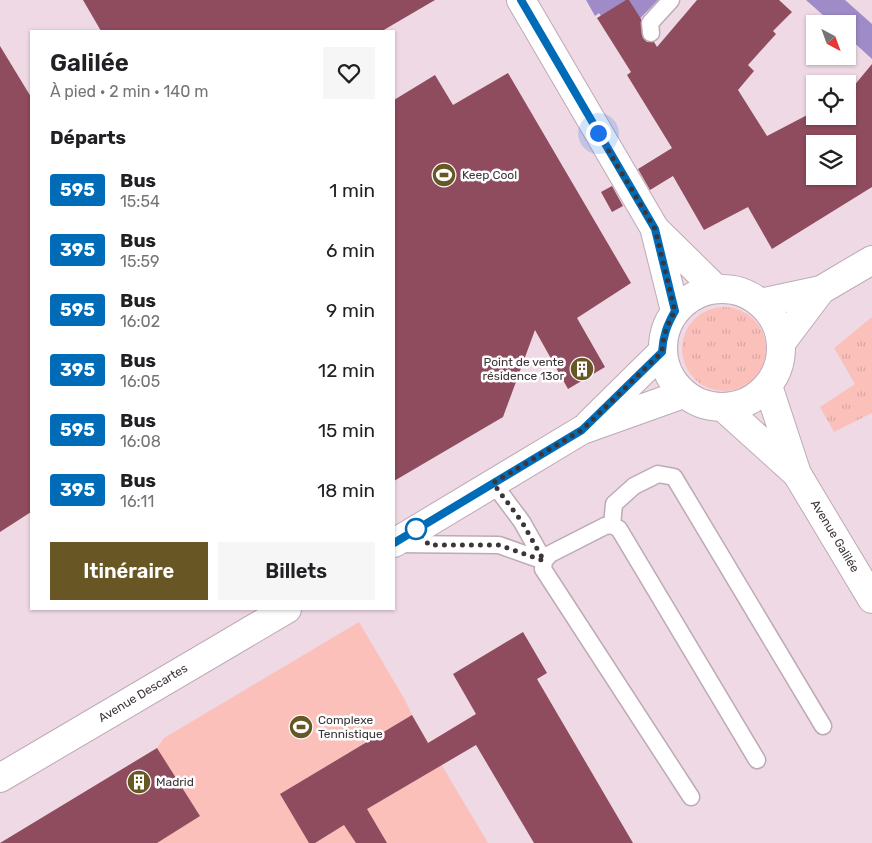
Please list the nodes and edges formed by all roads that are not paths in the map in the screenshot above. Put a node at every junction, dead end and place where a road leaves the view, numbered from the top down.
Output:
1 (521, 0) edge
2 (672, 0) edge
3 (651, 33) dead end
4 (655, 229) junction
5 (872, 260) edge
6 (716, 289) junction
7 (821, 290) junction
8 (760, 303) junction
9 (675, 311) junction
10 (781, 343) junction
11 (662, 352) junction
12 (768, 386) junction
13 (683, 394) junction
14 (724, 408) junction
15 (582, 430) junction
16 (797, 474) junction
17 (493, 483) junction
18 (612, 525) junction
19 (395, 543) edge
20 (395, 544) edge
21 (544, 561) junction
22 (872, 599) edge
23 (285, 610) edge
24 (822, 726) dead end
25 (757, 760) dead end
26 (0, 778) edge
27 (691, 797) dead end

1 - 4 main road
2 - 3 lane
4 - 6 main road
4 - 9 main road
5 - 7 main road
6 - 8 main road
6 - 9 main road
7 - 8 main road
7 - 10 main road
8 - 10 main road
9 - 11 main road
10 - 12 main road
11 - 13 main road
11 - 15 main road
12 - 14 main road
12 - 16 main road, Avenue Galilée
13 - 14 main road
13 - 15 main road
14 - 16 main road, Avenue Galilée
15 - 17 main road
16 - 22 main road, Avenue Galilée
17 - 19 main road
17 - 21 lane
18 - 21 lane
18 - 24 lane
18 - 25 lane
20 - 21 lane
21 - 27 lane
23 - 26 main road, Avenue Descartes

